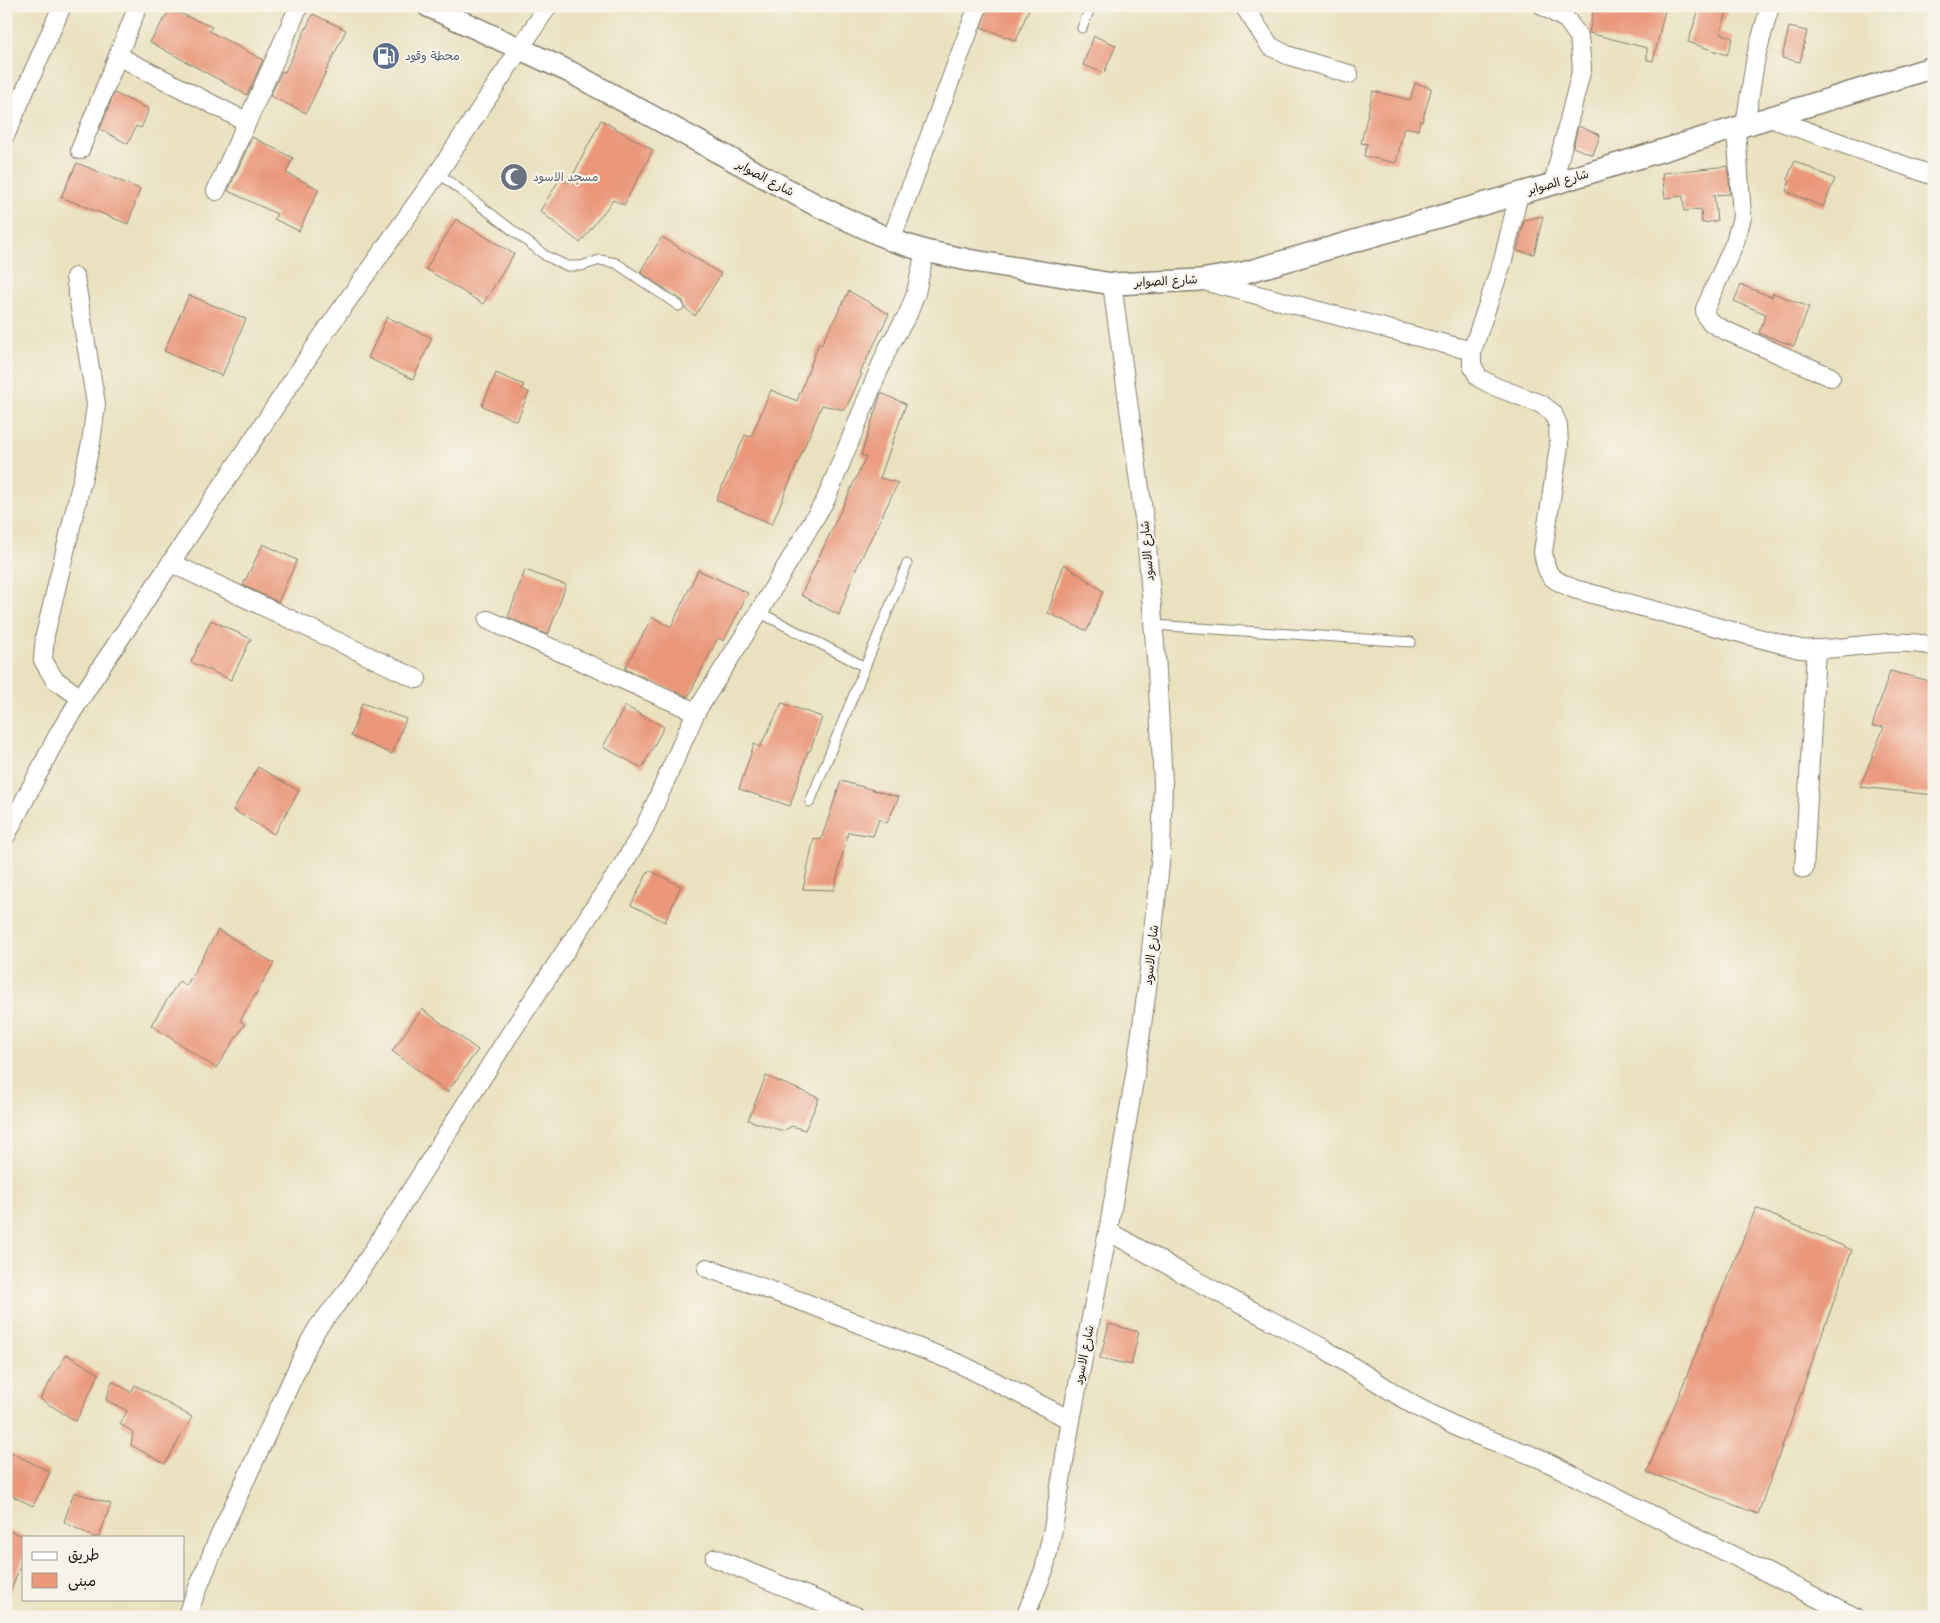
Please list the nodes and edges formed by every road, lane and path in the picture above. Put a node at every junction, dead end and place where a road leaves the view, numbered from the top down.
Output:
1 (62, 6) edge
2 (138, 6) edge
3 (299, 6) edge
4 (428, 6) edge
5 (548, 6) edge
6 (978, 6) edge
7 (1091, 6) edge
8 (1244, 6) edge
9 (1543, 6) edge
10 (1770, 6) edge
11 (1082, 28) dead end
12 (522, 49) junction
13 (118, 56) junction
14 (1934, 67) edge
15 (1349, 74) dead end
16 (1770, 118) junction
17 (247, 122) junction
18 (1741, 126) junction
19 (6, 134) edge
20 (80, 150) dead end
21 (438, 173) junction
22 (1934, 176) edge
23 (1553, 184) junction
24 (216, 191) dead end
25 (1519, 194) junction
26 (891, 240) junction
27 (925, 251) junction
28 (75, 277) dead end
29 (1200, 280) junction
30 (1112, 284) junction
31 (679, 306) dead end
32 (1472, 351) junction
33 (1831, 378) dead end
34 (171, 563) junction
35 (908, 564) dead end
36 (759, 612) junction
37 (488, 620) dead end
38 (1153, 625) junction
39 (1411, 642) dead end
40 (1934, 646) edge
41 (1816, 650) junction
42 (865, 667) junction
43 (417, 679) dead end
44 (81, 698) junction
45 (696, 712) junction
46 (810, 802) dead end
47 (6, 836) edge
48 (1804, 869) dead end
49 (1108, 1231) junction
50 (707, 1268) dead end
51 (1071, 1420) junction
52 (714, 1558) dead end
53 (186, 1617) edge
54 (858, 1617) edge
55 (1025, 1617) edge
56 (1855, 1617) edge

1 - 19 street
2 - 13 street
3 - 17 street
4 - 12 street, شارع الصوابر
5 - 12 street
6 - 26 street
7 - 11 lane
8 - 15 street
9 - 23 street
10 - 18 street
12 - 21 street
12 - 26 street, شارع الصوابر
13 - 17 street
13 - 20 street
14 - 16 street, شارع الصوابر
16 - 18 street, شارع الصوابر
16 - 22 street
17 - 24 street
18 - 23 street, شارع الصوابر
18 - 33 street
21 - 31 lane
21 - 34 street
23 - 25 street, شارع الصوابر
25 - 29 street, شارع الصوابر
25 - 32 street
26 - 27 street, شارع الصوابر
27 - 30 street, شارع الصوابر
27 - 36 street
28 - 44 street
29 - 30 street, شارع الصوابر
29 - 32 street
30 - 38 street, شارع الاسود
32 - 41 street
34 - 43 street
34 - 44 street
35 - 42 lane
36 - 42 lane
36 - 45 street
37 - 45 street
38 - 39 lane
38 - 49 street, شارع الاسود
40 - 41 street
41 - 48 street
42 - 46 lane
44 - 47 street
45 - 53 street
49 - 51 street, شارع الاسود
49 - 56 street
50 - 51 street
51 - 55 street, شارع الاسود
52 - 54 street

